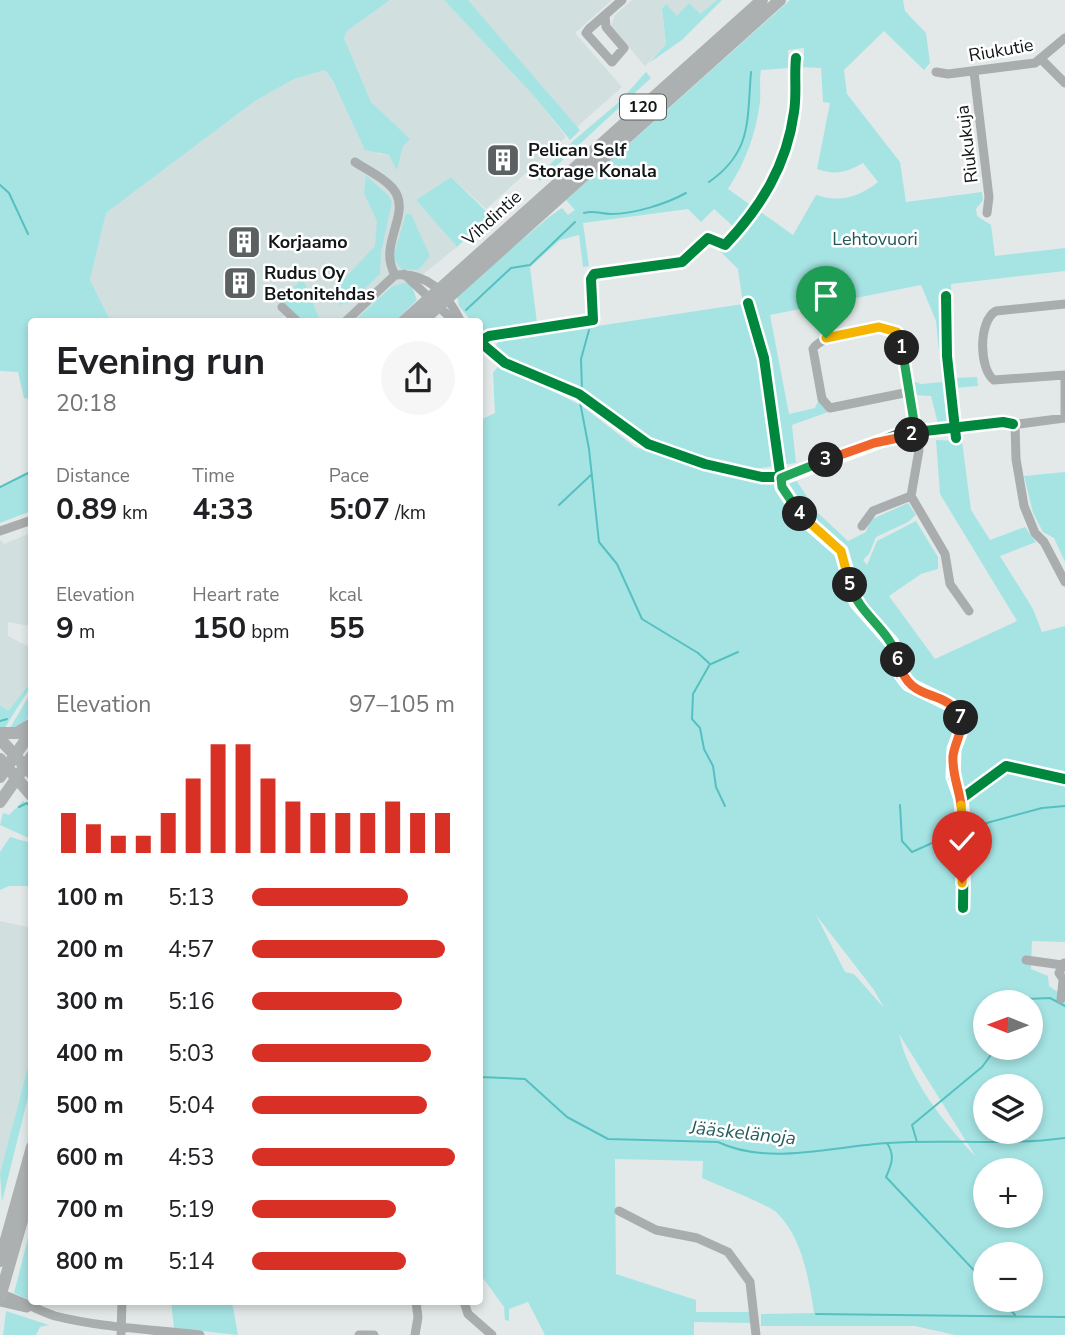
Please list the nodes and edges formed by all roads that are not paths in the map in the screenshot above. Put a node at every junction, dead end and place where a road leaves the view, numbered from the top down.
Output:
1 (622, 0) edge
2 (762, 0) edge
3 (780, 0) edge
4 (606, 15) junction
5 (1065, 38) edge
6 (796, 58) dead end
7 (1042, 60) junction
8 (936, 72) dead end
9 (974, 72) junction
10 (1065, 83) edge
11 (355, 162) dead end
12 (987, 213) dead end
13 (399, 274) junction
14 (438, 299) junction
15 (1065, 304) edge
16 (282, 307) dead end
17 (294, 318) edge
18 (350, 318) edge
19 (409, 318) edge
20 (424, 318) edge
21 (451, 318) edge
22 (457, 318) edge
23 (483, 340) edge
24 (483, 345) edge
25 (1065, 375) edge
26 (1065, 381) edge
27 (909, 392) junction
28 (1065, 417) edge
29 (1014, 424) junction
30 (915, 435) junction
31 (911, 496) junction
32 (28, 521) edge
33 (862, 526) dead end
34 (0, 531) edge
35 (1065, 582) edge
36 (969, 611) dead end
37 (28, 726) edge
38 (0, 733) edge
39 (28, 737) edge
40 (0, 739) edge
41 (15, 756) junction
42 (28, 765) edge
43 (28, 767) edge
44 (2, 768) edge
45 (16, 779) junction
46 (28, 792) edge
47 (0, 802) edge
48 (1026, 960) dead end
49 (1063, 973) edge
50 (1065, 995) edge
51 (28, 1160) edge
52 (28, 1193) edge
53 (619, 1211) dead end
54 (8, 1227) edge
55 (0, 1261) edge
56 (0, 1297) edge
57 (122, 1305) edge
58 (416, 1305) edge
59 (465, 1305) edge
60 (121, 1332) edge
61 (200, 1335) edge
62 (359, 1335) edge
63 (374, 1335) edge
64 (415, 1335) edge
65 (492, 1335) edge
66 (755, 1335) edge

1 - 4 street
2 - 14 main road, Vihdintie / 120
3 - 14 main road, Vihdintie / 120
4 - 4 street
5 - 7 street, Riukutie
6 - 23 street
7 - 9 street, Riukutie
7 - 10 street
8 - 9 street, Riukutie
9 - 12 street, Riukukuja
11 - 13 street
13 - 14 street
13 - 18 street
14 - 19 main road, Vihdintie / 120
14 - 20 main road, Vihdintie / 120
14 - 21 street
14 - 22 street
15 - 25 street
16 - 17 street
24 - 30 street
26 - 28 street
27 - 27 street
27 - 30 street
28 - 29 street
29 - 30 street
29 - 35 street
30 - 31 street
31 - 33 street
31 - 36 street
32 - 34 street
37 - 38 main road
39 - 41 main road
40 - 41 main road
41 - 42 main road
41 - 44 main road
43 - 45 main road
44 - 45 main road
45 - 46 main road
45 - 47 main road
48 - 49 street
49 - 50 street
51 - 54 main road
52 - 54 main road
53 - 66 street
54 - 55 main road
54 - 56 main road
56 - 60 street
57 - 60 street
58 - 64 street
59 - 65 street
60 - 61 street
62 - 63 street

